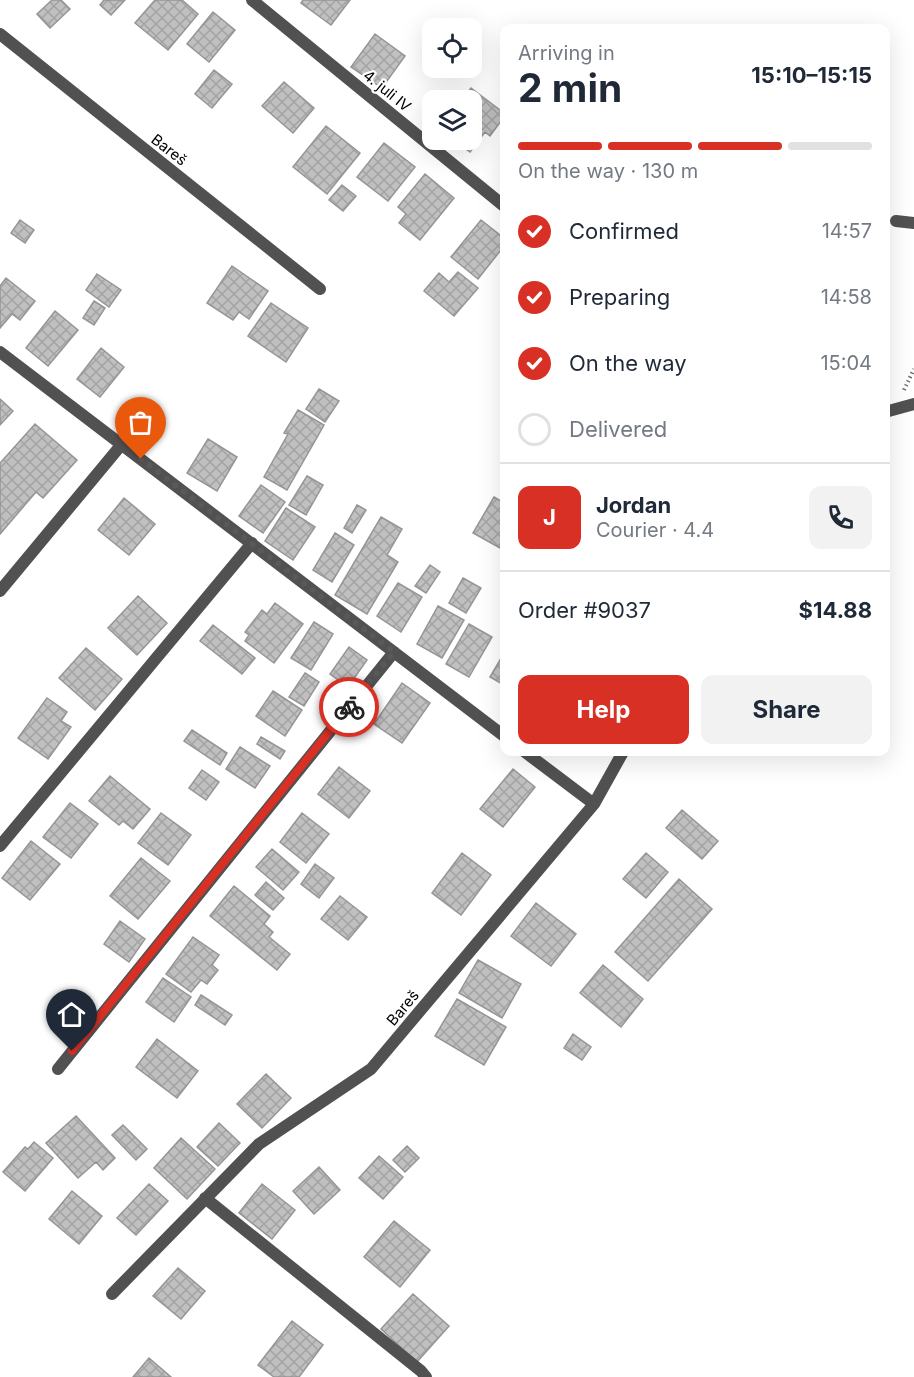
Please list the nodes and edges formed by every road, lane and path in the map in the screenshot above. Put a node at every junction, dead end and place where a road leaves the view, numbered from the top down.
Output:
1 (252, 0) edge
2 (0, 34) edge
3 (500, 203) edge
4 (896, 221) dead end
5 (914, 223) edge
6 (320, 289) dead end
7 (0, 352) edge
8 (914, 404) edge
9 (890, 411) edge
10 (122, 444) junction
11 (252, 543) junction
12 (0, 591) edge
13 (394, 652) junction
14 (500, 733) edge
15 (530, 756) edge
16 (620, 756) edge
17 (594, 804) junction
18 (0, 846) edge
19 (58, 1069) dead end
20 (206, 1198) junction
21 (112, 1293) dead end
22 (426, 1377) edge

1 - 3 street, 4. juli IV
2 - 6 street, Bareš
4 - 5 street
7 - 10 street
8 - 9 street
10 - 11 street
10 - 12 street
11 - 13 street
11 - 18 street
13 - 14 street
13 - 19 street
15 - 17 street
16 - 17 street, Bareš
17 - 20 street, Bareš
20 - 21 street, Bareš
20 - 22 street

